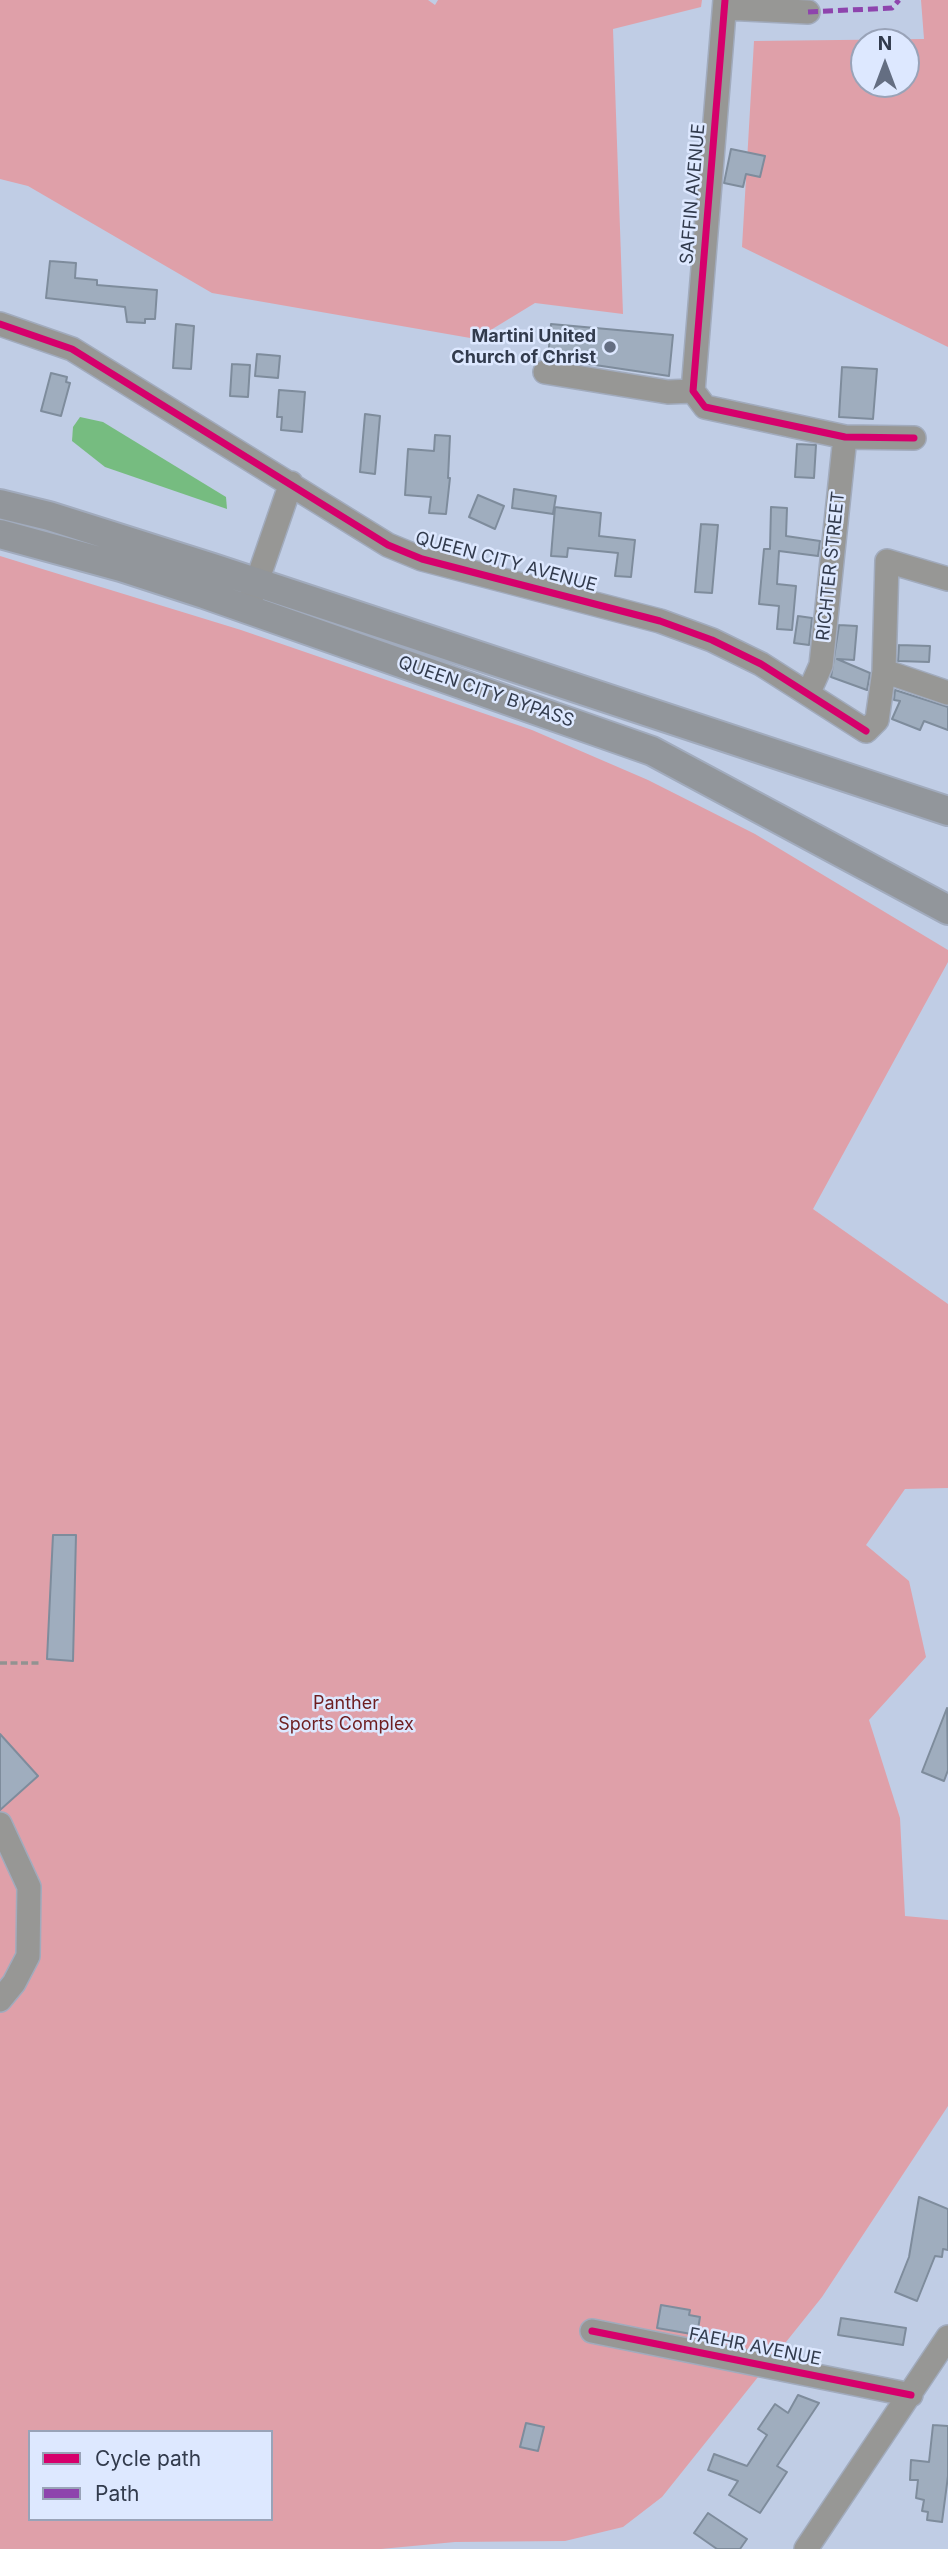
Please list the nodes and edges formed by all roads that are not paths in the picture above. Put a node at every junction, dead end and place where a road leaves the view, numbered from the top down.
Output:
1 (725, 4) edge
2 (808, 12) dead end
3 (0, 324) edge
4 (545, 372) dead end
5 (693, 391) junction
6 (845, 437) junction
7 (914, 438) dead end
8 (291, 483) junction
9 (0, 504) edge
10 (0, 534) edge
11 (948, 579) edge
12 (252, 596) junction
13 (884, 671) junction
14 (808, 692) junction
15 (948, 693) edge
16 (948, 811) edge
17 (948, 910) edge
18 (0, 1824) edge
19 (0, 2000) edge
20 (592, 2331) dead end
21 (948, 2337) edge
22 (911, 2395) junction
23 (806, 2549) edge

1 - 2 street
1 - 5 street, SAFFIN AVENUE
3 - 8 street, QUEEN CITY AVENUE
4 - 5 street
5 - 6 street
6 - 7 street
6 - 14 street, RICHTER STREET
8 - 12 street
8 - 14 street, QUEEN CITY AVENUE
9 - 12 main road, QUEEN CITY BYPASS
10 - 12 main road, QUEEN CITY BYPASS
11 - 13 street
12 - 16 main road
12 - 17 main road, QUEEN CITY BYPASS
13 - 14 street, QUEEN CITY AVENUE
13 - 15 street
18 - 19 street
20 - 22 street, FAEHR AVENUE
21 - 22 street
22 - 23 street

